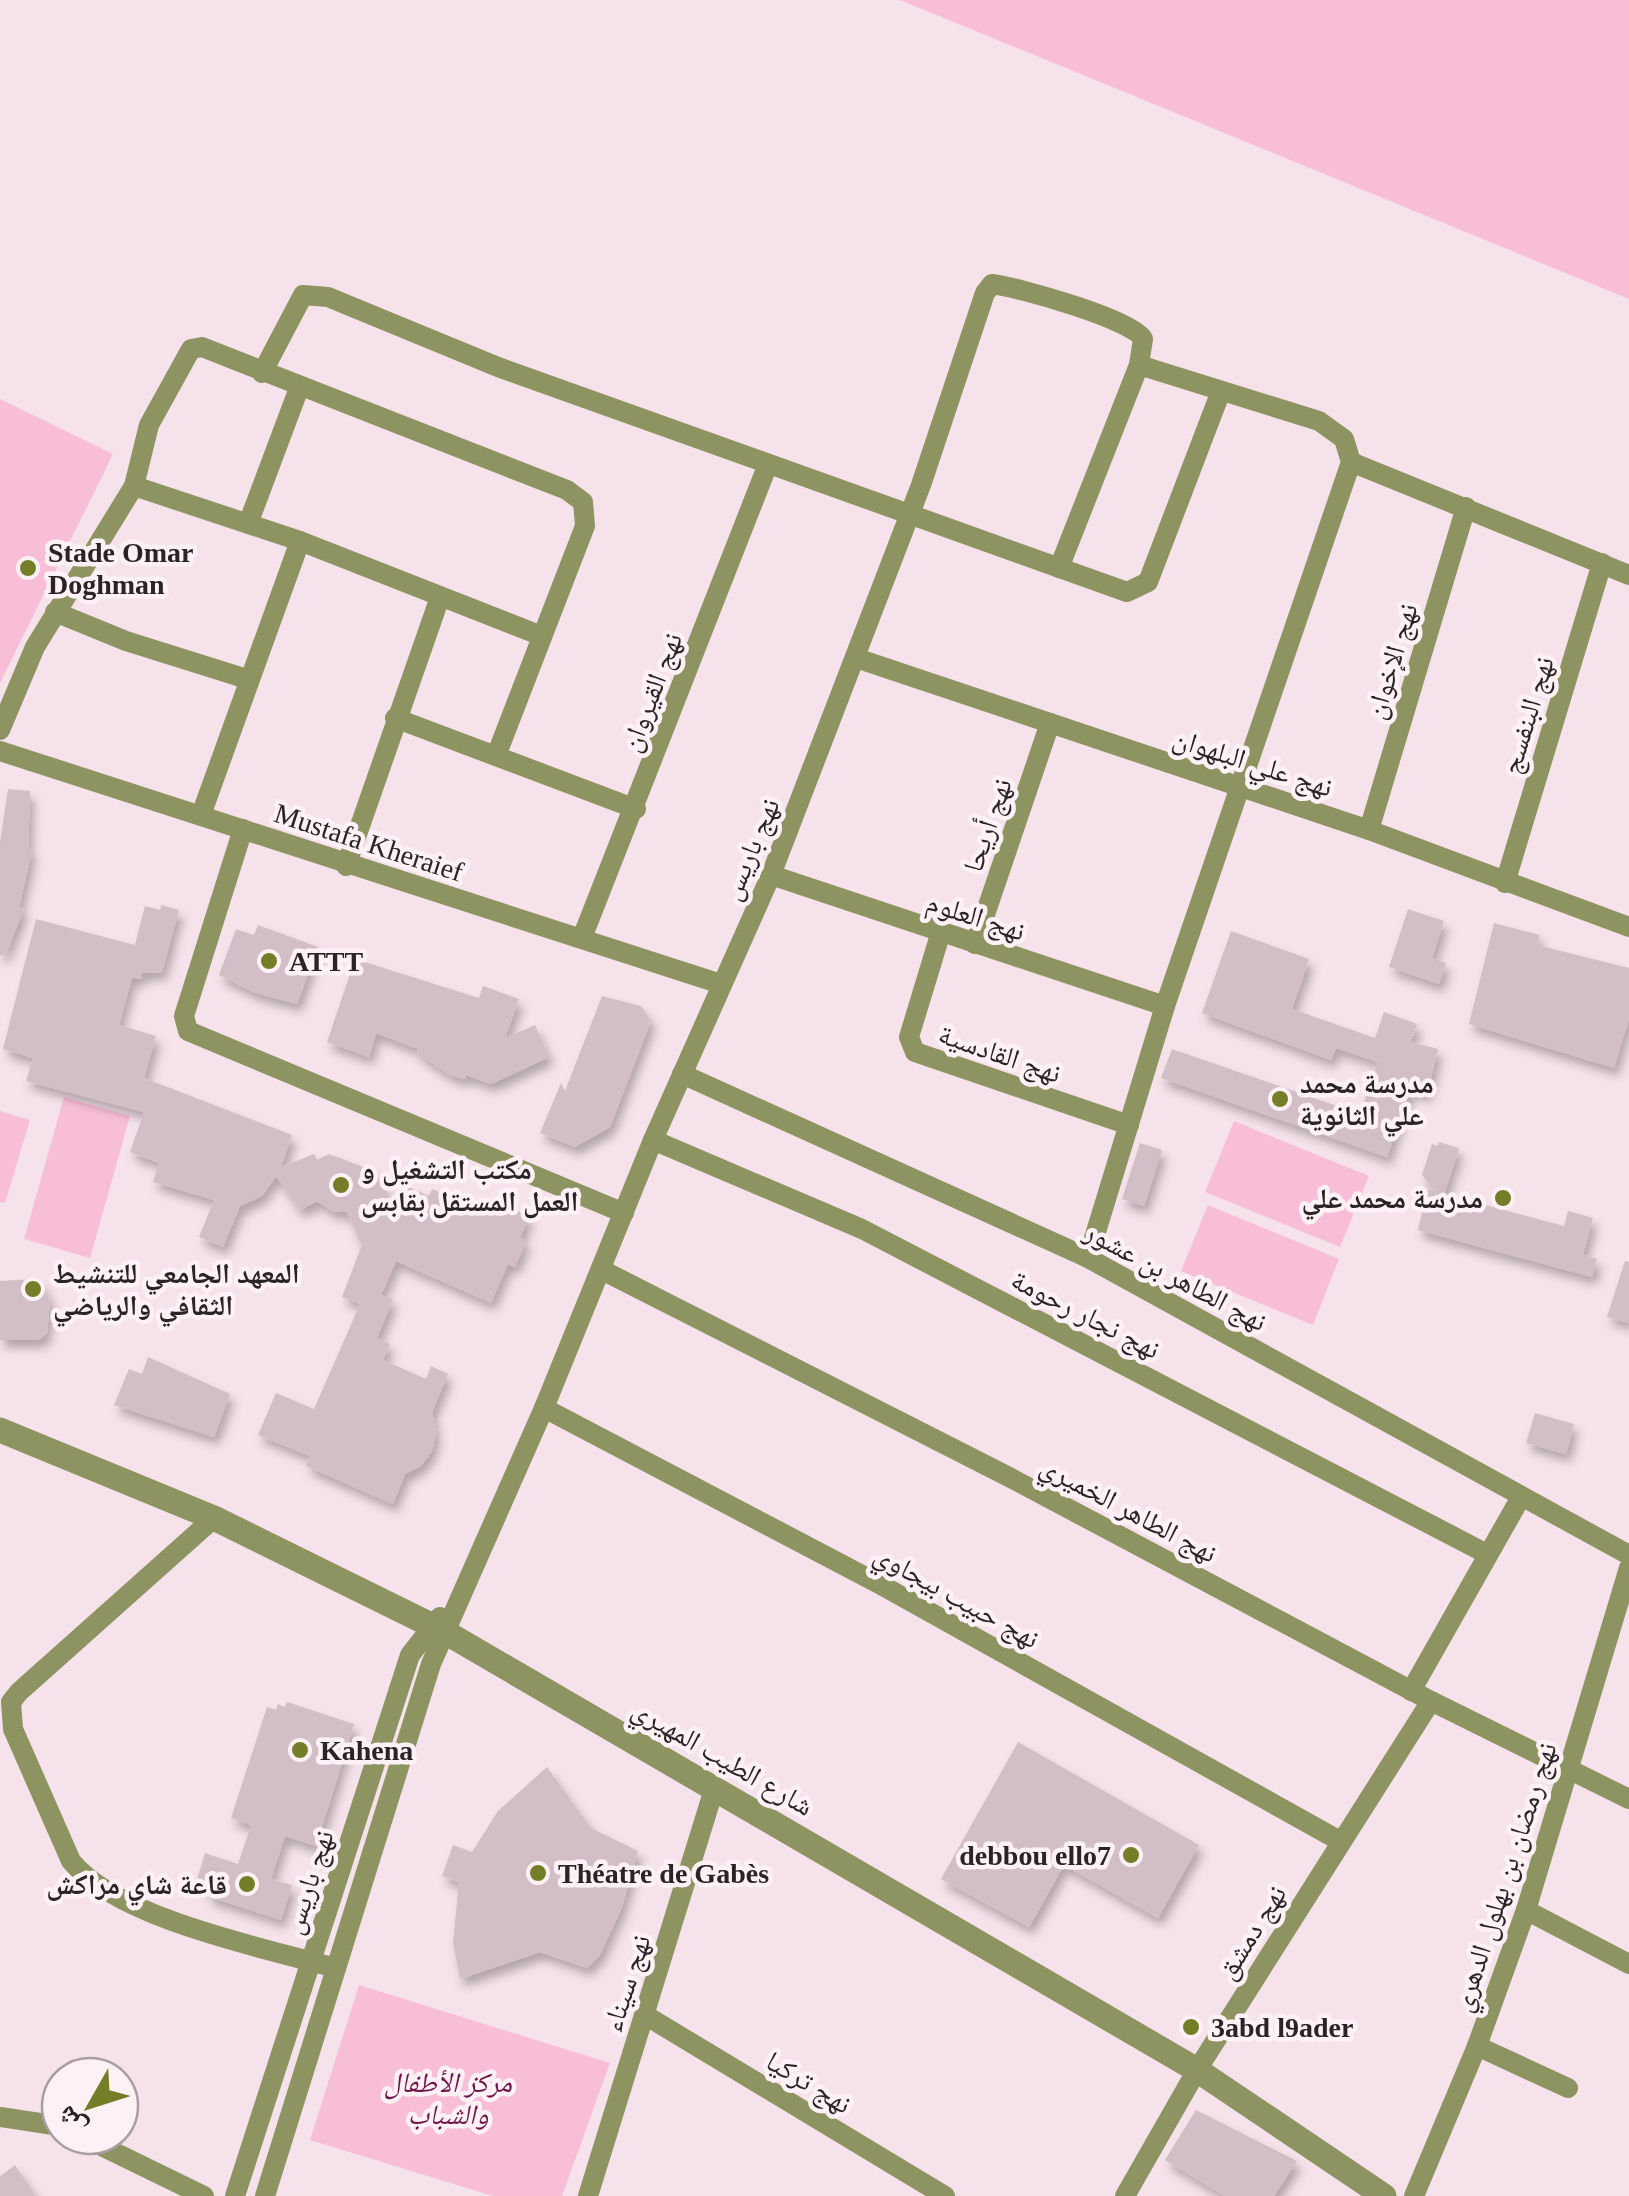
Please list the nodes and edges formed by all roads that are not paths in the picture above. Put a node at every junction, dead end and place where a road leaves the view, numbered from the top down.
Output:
1 (1138, 366) junction
2 (262, 374) junction
3 (299, 388) junction
4 (1221, 391) junction
5 (1351, 462) junction
6 (768, 464) junction
7 (134, 486) junction
8 (1466, 507) junction
9 (910, 514) junction
10 (248, 524) junction
11 (300, 541) junction
12 (1602, 564) junction
13 (1059, 568) junction
14 (1629, 575) edge
15 (440, 597) junction
16 (55, 612) junction
17 (542, 636) junction
18 (856, 658) junction
19 (247, 679) junction
20 (395, 718) junction
21 (1050, 723) junction
22 (0, 730) edge
23 (0, 751) edge
24 (496, 756) junction
25 (1239, 788) junction
26 (636, 809) junction
27 (202, 814) junction
28 (243, 829) junction
29 (1369, 830) junction
30 (346, 866) junction
31 (771, 875) junction
32 (1505, 883) junction
33 (1629, 927) edge
34 (940, 935) junction
35 (582, 938) junction
36 (975, 944) junction
37 (721, 984) junction
38 (1165, 1006) junction
39 (682, 1074) junction
40 (1129, 1125) junction
41 (653, 1140) junction
42 (624, 1212) junction
43 (1088, 1258) junction
44 (602, 1270) junction
45 (544, 1408) junction
46 (0, 1430) edge
47 (1521, 1497) junction
48 (214, 1518) junction
49 (1487, 1554) junction
50 (1629, 1555) edge
51 (1628, 1577) edge
52 (437, 1628) junction
53 (1411, 1690) junction
54 (1431, 1701) junction
55 (1569, 1768) junction
56 (715, 1786) junction
57 (1629, 1799) edge
58 (1340, 1840) junction
59 (1526, 1910) junction
60 (311, 1961) junction
61 (1629, 1964) edge
62 (336, 1968) junction
63 (645, 2015) junction
64 (1477, 2046) junction
65 (1197, 2070) junction
66 (1568, 2088) dead end
67 (0, 2118) edge
68 (40, 2123) edge
69 (122, 2156) edge
70 (204, 2196) edge
71 (235, 2196) edge
72 (265, 2196) edge
73 (588, 2196) edge
74 (944, 2196) edge
75 (1125, 2196) edge
76 (1384, 2196) edge
77 (1414, 2196) edge

1 - 4 street
1 - 9 street, نهج باريس
1 - 13 street
2 - 3 street
2 - 6 street
2 - 7 street
3 - 10 street
3 - 17 street
4 - 5 street
4 - 13 street
5 - 8 street
5 - 25 street
6 - 9 street
6 - 26 street, نهج القيروان
7 - 10 street
7 - 16 street
8 - 12 street
8 - 29 street, نهج الإخوان
9 - 13 street
9 - 18 street, نهج باريس
10 - 11 street
11 - 15 street
11 - 19 street
12 - 14 street
12 - 32 street, نهج البنفسج
15 - 17 street
15 - 20 street
16 - 19 street
16 - 22 street
17 - 24 street
18 - 21 street, نهج علي البلهوان
18 - 31 street, نهج باريس
19 - 27 street
20 - 24 street
20 - 30 street
21 - 25 street, نهج علي البلهوان
21 - 36 street, نهج أريحا
23 - 27 street, Mustafa Kheraief
24 - 26 street
25 - 29 street, نهج علي البلهوان
25 - 38 street
26 - 35 street, نهج القيروان
27 - 28 street, Mustafa Kheraief
28 - 30 street, Mustafa Kheraief
28 - 42 street
29 - 32 street, نهج علي البلهوان
30 - 35 street, Mustafa Kheraief
31 - 34 street, نهج العلوم
31 - 37 street, نهج باريس
32 - 33 street, نهج علي البلهوان
34 - 36 street, نهج العلوم
34 - 40 street, نهج القادسية
35 - 37 street, Mustafa Kheraief
36 - 38 street, نهج العلوم
37 - 39 street, نهج باريس
38 - 40 street
39 - 41 street, نهج باريس
39 - 43 street, نهج الطاهر بن عشور
40 - 43 street
41 - 42 street, نهج باريس
41 - 49 street, نهج نجار رحومة
42 - 44 street, نهج باريس
43 - 47 street, نهج الطاهر بن عشور
44 - 45 street, نهج باريس
44 - 53 street, نهج الطاهر الخميري
45 - 52 street, نهج باريس
45 - 58 street, نهج حبيب بيجاوي
46 - 48 street, شارع الطيب المهيري
47 - 49 street
47 - 50 street, نهج الطاهر بن عشور
48 - 52 street, شارع الطيب المهيري
48 - 60 street
49 - 53 street
51 - 55 street, نهج رمضان بن بهلول الدهري
52 - 56 street, شارع الطيب المهيري
52 - 60 street, نهج باريس
52 - 62 street, نهج باريس
53 - 54 street, نهج الطاهر الخميري
54 - 55 street, نهج الطاهر الخميري
54 - 58 street, نهج دمشق
55 - 57 street, نهج الطاهر الخميري
55 - 59 street, نهج رمضان بن بهلول الدهري
56 - 63 street, نهج سيناء
56 - 65 street, شارع الطيب المهيري
58 - 65 street, نهج دمشق
59 - 61 street
59 - 64 street, نهج رمضان بن بهلول الدهري
60 - 62 street
60 - 71 street, نهج باريس
62 - 72 street, نهج باريس
63 - 73 street, نهج سيناء
63 - 74 street, نهج تركيا
64 - 66 street
64 - 77 street, نهج رمضان بن بهلول الدهري
65 - 75 street, نهج دمشق
65 - 76 street, شارع الطيب المهيري
67 - 68 street
69 - 70 street

